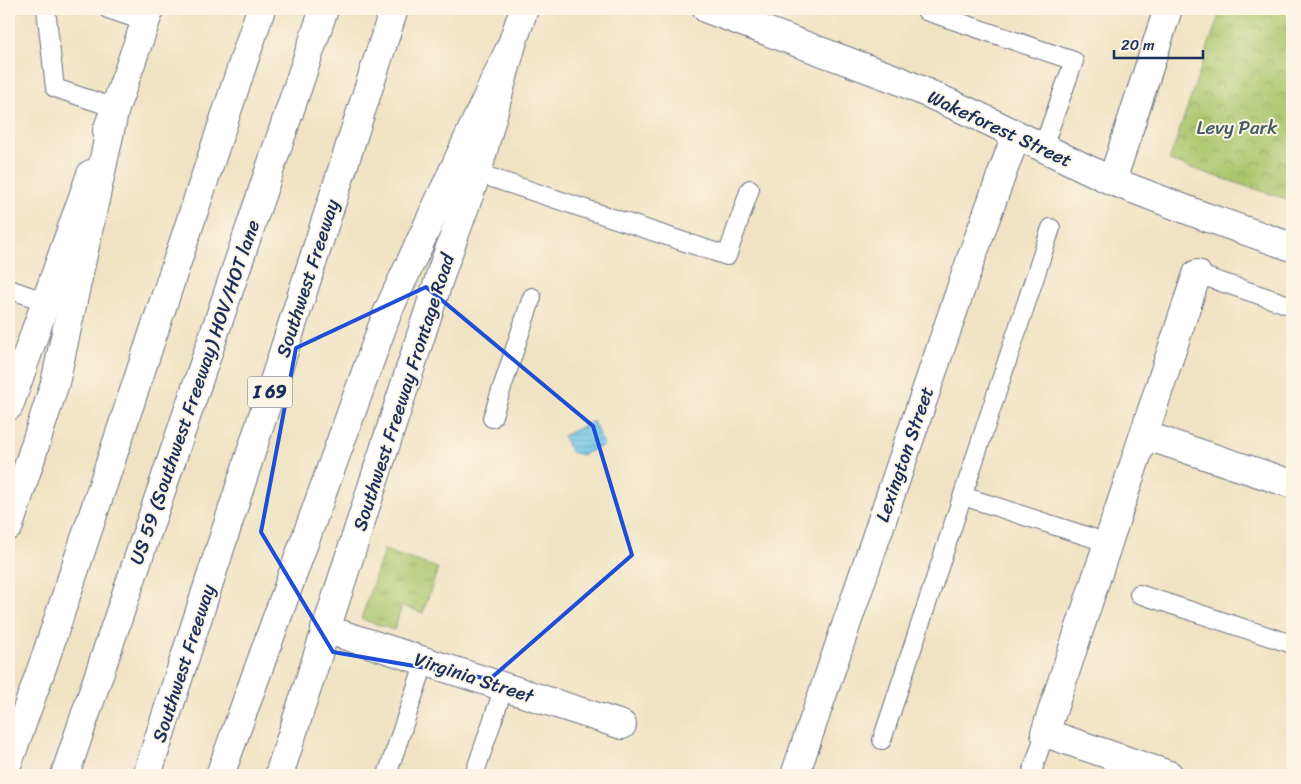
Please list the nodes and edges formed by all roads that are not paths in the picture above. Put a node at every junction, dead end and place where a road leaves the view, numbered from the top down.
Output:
1 (46, 9) edge
2 (108, 9) edge
3 (261, 9) edge
4 (324, 9) edge
5 (394, 9) edge
6 (524, 9) edge
7 (707, 9) edge
8 (1168, 9) edge
9 (926, 10) dead end
10 (148, 15) edge
11 (512, 44) junction
12 (115, 108) junction
13 (1016, 135) junction
14 (1043, 147) junction
15 (477, 174) junction
16 (1112, 181) junction
17 (750, 189) dead end
18 (1051, 228) dead end
19 (1292, 246) edge
20 (1198, 274) joint
21 (9, 289) edge
22 (532, 297) dead end
23 (46, 302) junction
24 (1292, 306) edge
25 (9, 406) edge
26 (492, 418) dead end
27 (1144, 435) junction
28 (1292, 484) edge
29 (963, 496) junction
30 (9, 526) edge
31 (1108, 543) junction
32 (1139, 594) dead end
33 (325, 629) junction
34 (1292, 644) edge
35 (425, 661) junction
36 (504, 687) junction
37 (622, 725) dead end
38 (1045, 733) junction
39 (882, 740) dead end
40 (9, 760) edge
41 (65, 775) edge
42 (147, 775) edge
43 (220, 775) edge
44 (279, 775) edge
45 (387, 775) edge
46 (474, 775) edge
47 (795, 775) edge
48 (1031, 775) edge
49 (1169, 775) edge

1 - 12 lane
2 - 10 lane
3 - 40 main road
4 - 41 main road, US 59 (Southwest Freeway) HOV/HOT lane
5 - 42 main road, Southwest Freeway / I 69
6 - 11 main road, Southwest Freeway Frontage Road
7 - 13 main road, Wakeforest Street
8 - 16 main road
9 - 14 lane
10 - 12 main road
11 - 15 main road, Southwest Freeway Frontage Road
11 - 43 main road
12 - 23 main road
12 - 30 main road
13 - 14 main road, Wakeforest Street
13 - 47 main road, Lexington Street
14 - 16 main road, Wakeforest Street
15 - 17 lane
15 - 33 main road, Southwest Freeway Frontage Road
16 - 19 main road, Wakeforest Street
18 - 29 lane
20 - 24 lane
20 - 27 main road
21 - 23 lane
22 - 26 lane
23 - 25 main road
27 - 28 main road
27 - 31 main road
29 - 31 lane
29 - 39 lane
31 - 38 main road
32 - 34 lane
33 - 35 main road, Virginia Street
33 - 44 main road, Southwest Freeway Frontage Road
35 - 36 main road, Virginia Street
35 - 45 lane
36 - 37 main road, Virginia Street
36 - 46 lane
38 - 48 lane
38 - 49 main road

